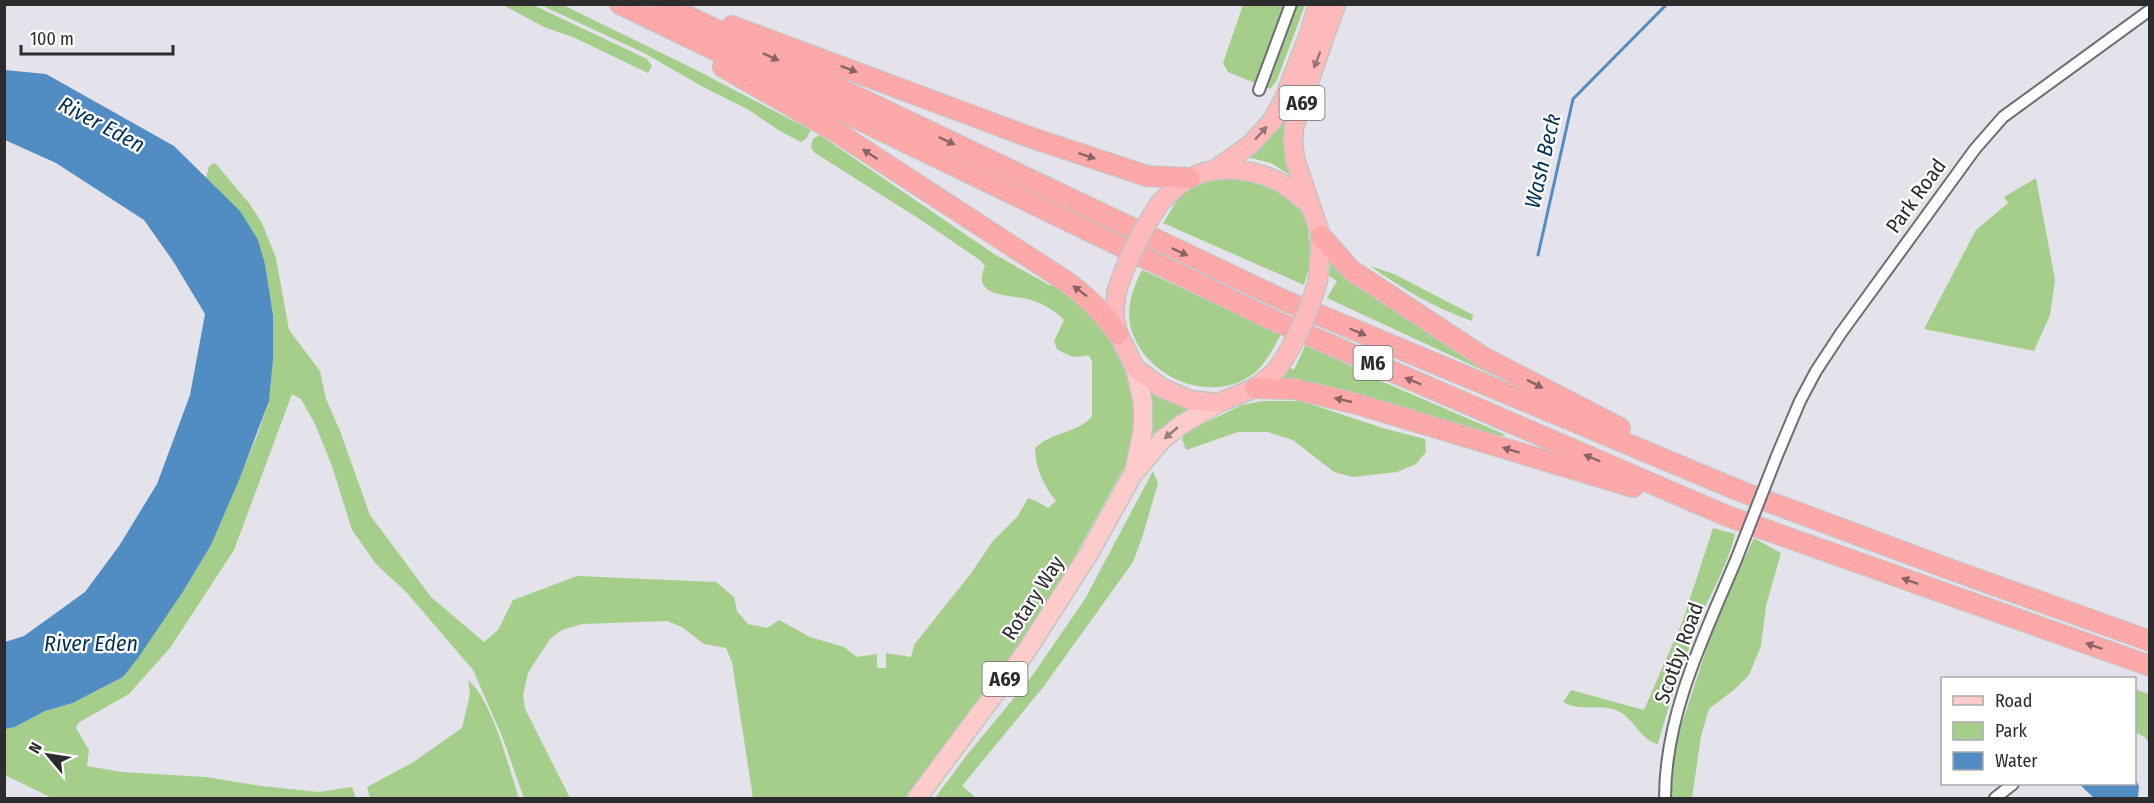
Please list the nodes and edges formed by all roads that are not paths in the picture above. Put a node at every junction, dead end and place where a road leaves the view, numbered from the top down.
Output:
1 (618, 4) edge
2 (662, 4) edge
3 (676, 4) edge
4 (1291, 4) edge
5 (1318, 4) edge
6 (1336, 4) edge
7 (2150, 10) edge
8 (1259, 90) dead end
9 (1216, 169) junction
10 (1190, 178) junction
11 (1309, 204) junction
12 (1321, 236) junction
13 (1118, 334) junction
14 (1135, 368) junction
15 (1255, 388) junction
16 (1218, 403) junction
17 (1133, 474) junction
18 (1740, 491) junction
19 (1727, 516) junction
20 (1736, 560) joint
21 (2150, 641) edge
22 (2150, 666) edge
23 (2011, 785) edge
24 (917, 798) edge
25 (1665, 798) edge
26 (1995, 798) edge

13 -> 1 highway
19 -> 1 highway, M6
2 -> 18 highway, M6
3 -> 10 highway
4 - 8 street
9 -> 5 highway, A69
6 -> 11 highway, A69
7 - 20 street, Park Road, bridge
9 - 10 highway
9 - 11 highway
10 - 13 highway, A69, bridge
11 - 12 highway
12 - 15 highway, A69, bridge
12 -> 18 highway
13 - 14 highway, A69
14 - 16 highway, A69
14 - 17 main road, Rotary Way / A69
15 - 16 highway, A69
19 -> 15 highway
16 -> 17 main road, Rotary Way / A69
17 - 24 main road, Rotary Way / A69
18 - 21 highway, M6
22 -> 19 highway, M6
20 - 25 street, Scotby Road
23 - 26 street

